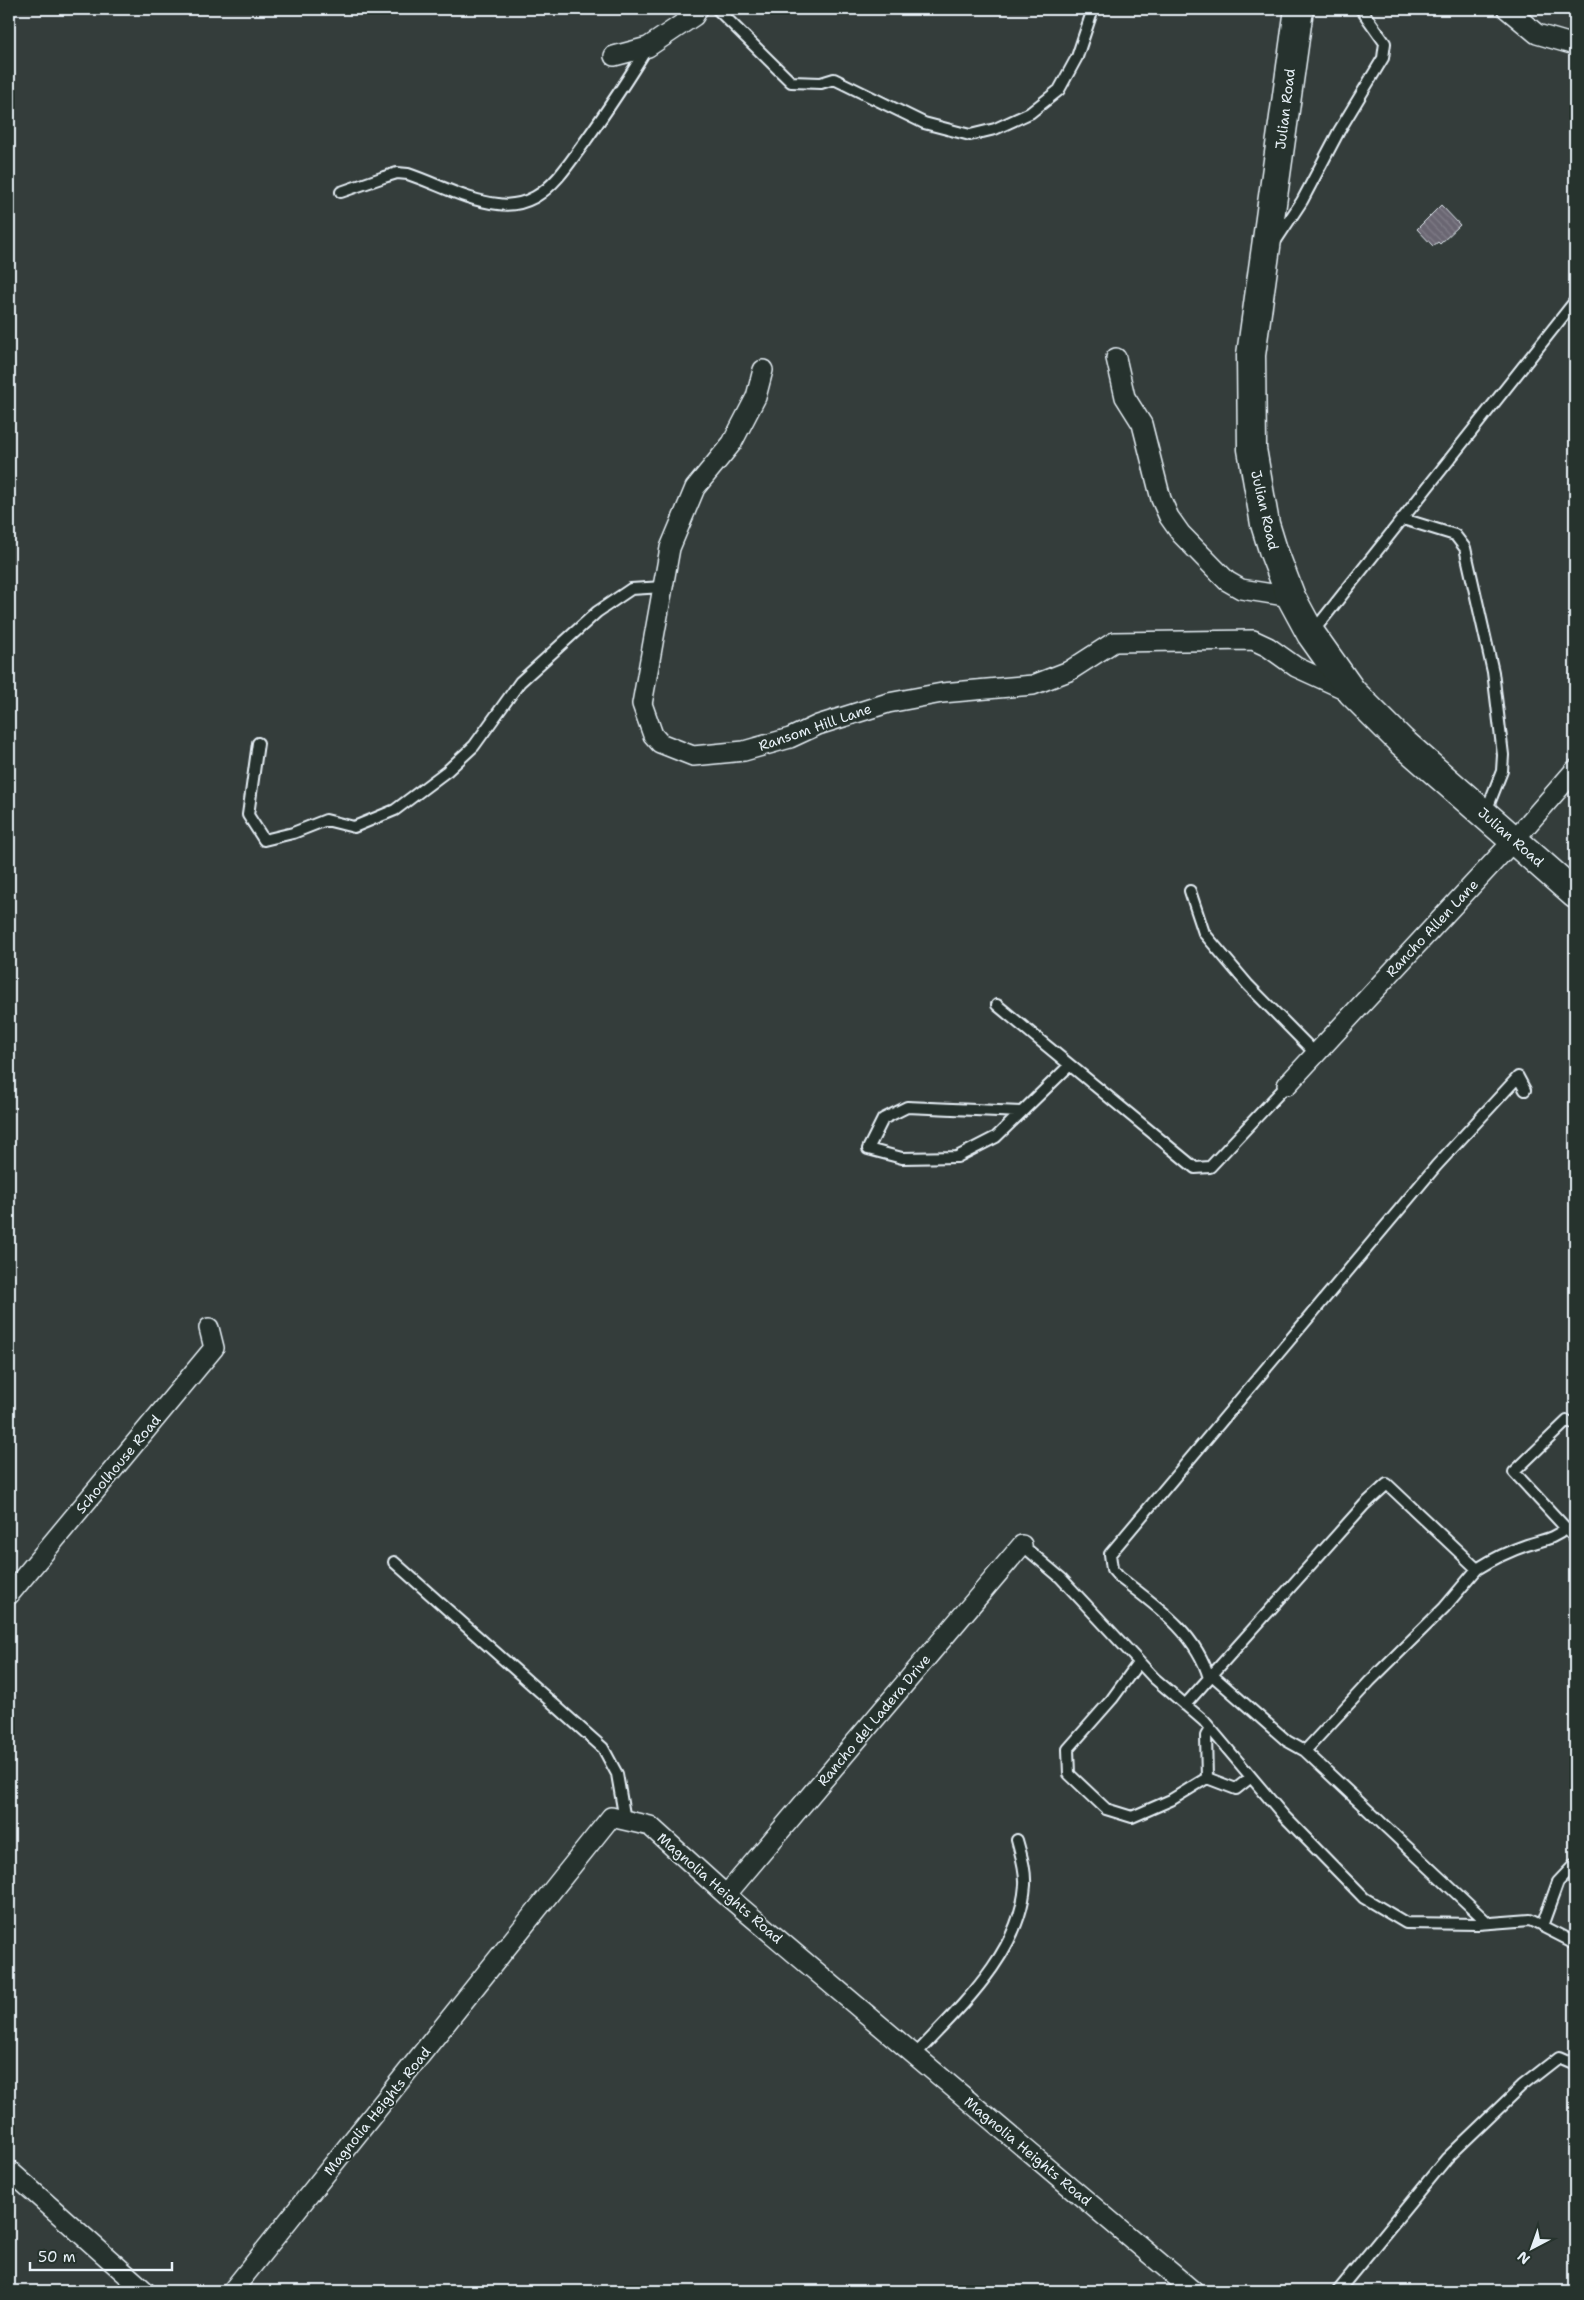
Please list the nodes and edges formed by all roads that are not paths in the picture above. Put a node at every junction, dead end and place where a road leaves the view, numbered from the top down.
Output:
1 (698, 9) edge
2 (717, 9) edge
3 (1093, 9) edge
4 (1299, 9) edge
5 (1361, 9) edge
6 (1507, 9) edge
7 (1575, 45) edge
8 (648, 47) junction
9 (614, 56) dead end
10 (341, 192) dead end
11 (1265, 258) junction
12 (1575, 301) edge
13 (1116, 358) dead end
14 (763, 370) dead end
15 (1403, 519) junction
16 (663, 587) junction
17 (1291, 597) junction
18 (1311, 634) junction
19 (1352, 692) junction
20 (258, 743) dead end
21 (1575, 770) edge
22 (1485, 814) junction
23 (1514, 840) junction
24 (1190, 891) dead end
25 (1575, 894) edge
26 (997, 1005) dead end
27 (1316, 1054) junction
28 (1070, 1065) junction
29 (1287, 1085) joint
30 (1525, 1090) dead end
31 (1021, 1112) junction
32 (210, 1328) dead end
33 (1575, 1424) edge
34 (1566, 1528) junction
35 (1575, 1538) edge
36 (1022, 1545) joint
37 (394, 1562) dead end
38 (1477, 1568) junction
39 (9, 1596) edge
40 (1139, 1662) junction
41 (1211, 1676) junction
42 (1185, 1705) junction
43 (1210, 1729) junction
44 (1305, 1751) junction
45 (1251, 1776) junction
46 (1207, 1778) junction
47 (625, 1820) junction
48 (1017, 1840) dead end
49 (1575, 1864) edge
50 (726, 1894) junction
51 (1488, 1923) junction
52 (1542, 1926) junction
53 (1575, 1942) edge
54 (915, 2055) junction
55 (1575, 2064) edge
56 (9, 2170) edge
57 (145, 2291) edge
58 (232, 2291) edge
59 (1192, 2291) edge
60 (1338, 2291) edge

1 - 8 street
2 - 3 lane
4 - 11 main road, Julian Road
5 - 11 lane
6 - 7 street
8 - 9 street
8 - 10 lane
11 - 17 main road, Julian Road
12 - 15 lane
13 - 17 street
14 - 16 street, Ransom Hill Lane
15 - 18 lane
15 - 22 lane
16 - 19 street, Ransom Hill Lane
16 - 20 lane
17 - 18 main road, Julian Road
18 - 19 main road, Julian Road
19 - 22 main road, Julian Road
21 - 23 street, Rancho Allen Lane
22 - 23 main road, Julian Road
23 - 25 main road, Julian Road
23 - 27 street, Rancho Allen Lane
24 - 27 lane
26 - 28 lane
27 - 29 street, Rancho Allen Lane
28 - 29 lane
28 - 31 lane
30 - 41 lane
31 - 31 lane
32 - 39 street, Schoolhouse Road
33 - 34 lane
34 - 35 lane
34 - 38 lane
36 - 40 lane
36 - 50 street, Rancho del Ladera Drive
37 - 47 lane
38 - 41 lane
38 - 44 lane
40 - 42 lane
40 - 46 lane
41 - 42 lane
41 - 44 lane
42 - 43 lane
43 - 45 lane
43 - 46 lane
44 - 51 lane
45 - 46 lane
45 - 51 lane
47 - 50 street, Magnolia Heights Road
47 - 58 street, Magnolia Heights Road
48 - 54 lane
49 - 52 lane
50 - 54 street, Magnolia Heights Road
51 - 52 lane
52 - 53 lane
54 - 59 street, Magnolia Heights Road
55 - 60 lane
56 - 57 street

